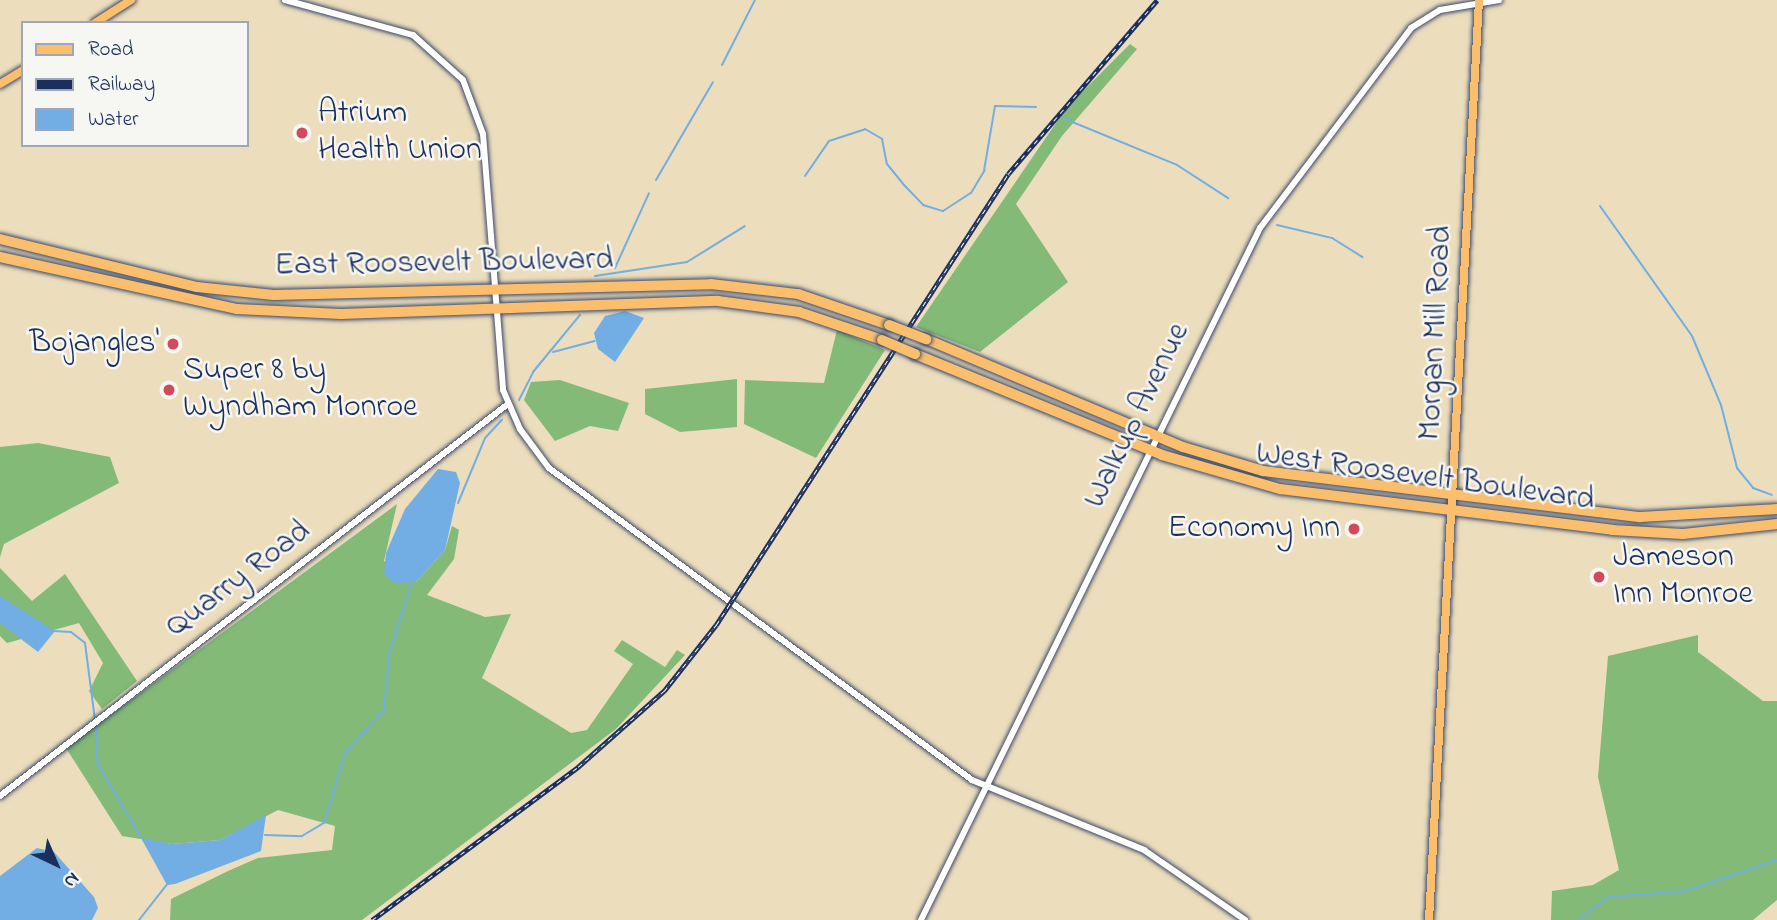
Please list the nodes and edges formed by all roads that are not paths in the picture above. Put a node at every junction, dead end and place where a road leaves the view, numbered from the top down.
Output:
1 (131, 0) edge
2 (285, 0) edge
3 (1499, 0) edge
4 (1479, 1) edge
5 (98, 21) edge
6 (21, 71) edge
7 (0, 84) edge
8 (0, 239) edge
9 (0, 257) edge
10 (496, 290) junction
11 (496, 308) junction
12 (889, 325) joint
13 (882, 340) joint
14 (508, 404) junction
15 (1158, 434) junction
16 (1150, 450) junction
17 (1453, 496) junction
18 (1777, 509) edge
19 (1452, 512) junction
20 (1777, 524) edge
21 (984, 786) junction
22 (0, 796) edge
23 (921, 920) edge
24 (1245, 920) edge
25 (1429, 920) edge

1 - 5 main road
2 - 10 street
3 - 4 street, Walkup Avenue
4 - 15 street, Walkup Avenue
4 - 17 main road, Morgan Mill Road
6 - 7 main road
8 - 10 highway, East Roosevelt Boulevard
9 - 11 highway, East Roosevelt Boulevard
10 - 11 street
10 - 12 highway, East Roosevelt Boulevard
11 - 13 highway, East Roosevelt Boulevard
11 - 14 street
12 - 15 highway, West Roosevelt Boulevard, bridge
13 - 16 highway, West Roosevelt Boulevard, bridge
14 - 21 street
14 - 22 street, Quarry Road
15 - 16 street, Walkup Avenue
15 - 17 highway, West Roosevelt Boulevard
16 - 19 highway, West Roosevelt Boulevard
16 - 21 street, Walkup Avenue
17 - 18 highway, West Roosevelt Boulevard
17 - 19 main road, Morgan Mill Road
19 - 20 highway, West Roosevelt Boulevard
19 - 25 main road, Morgan Mill Road
21 - 23 street, Walkup Avenue
21 - 24 street

